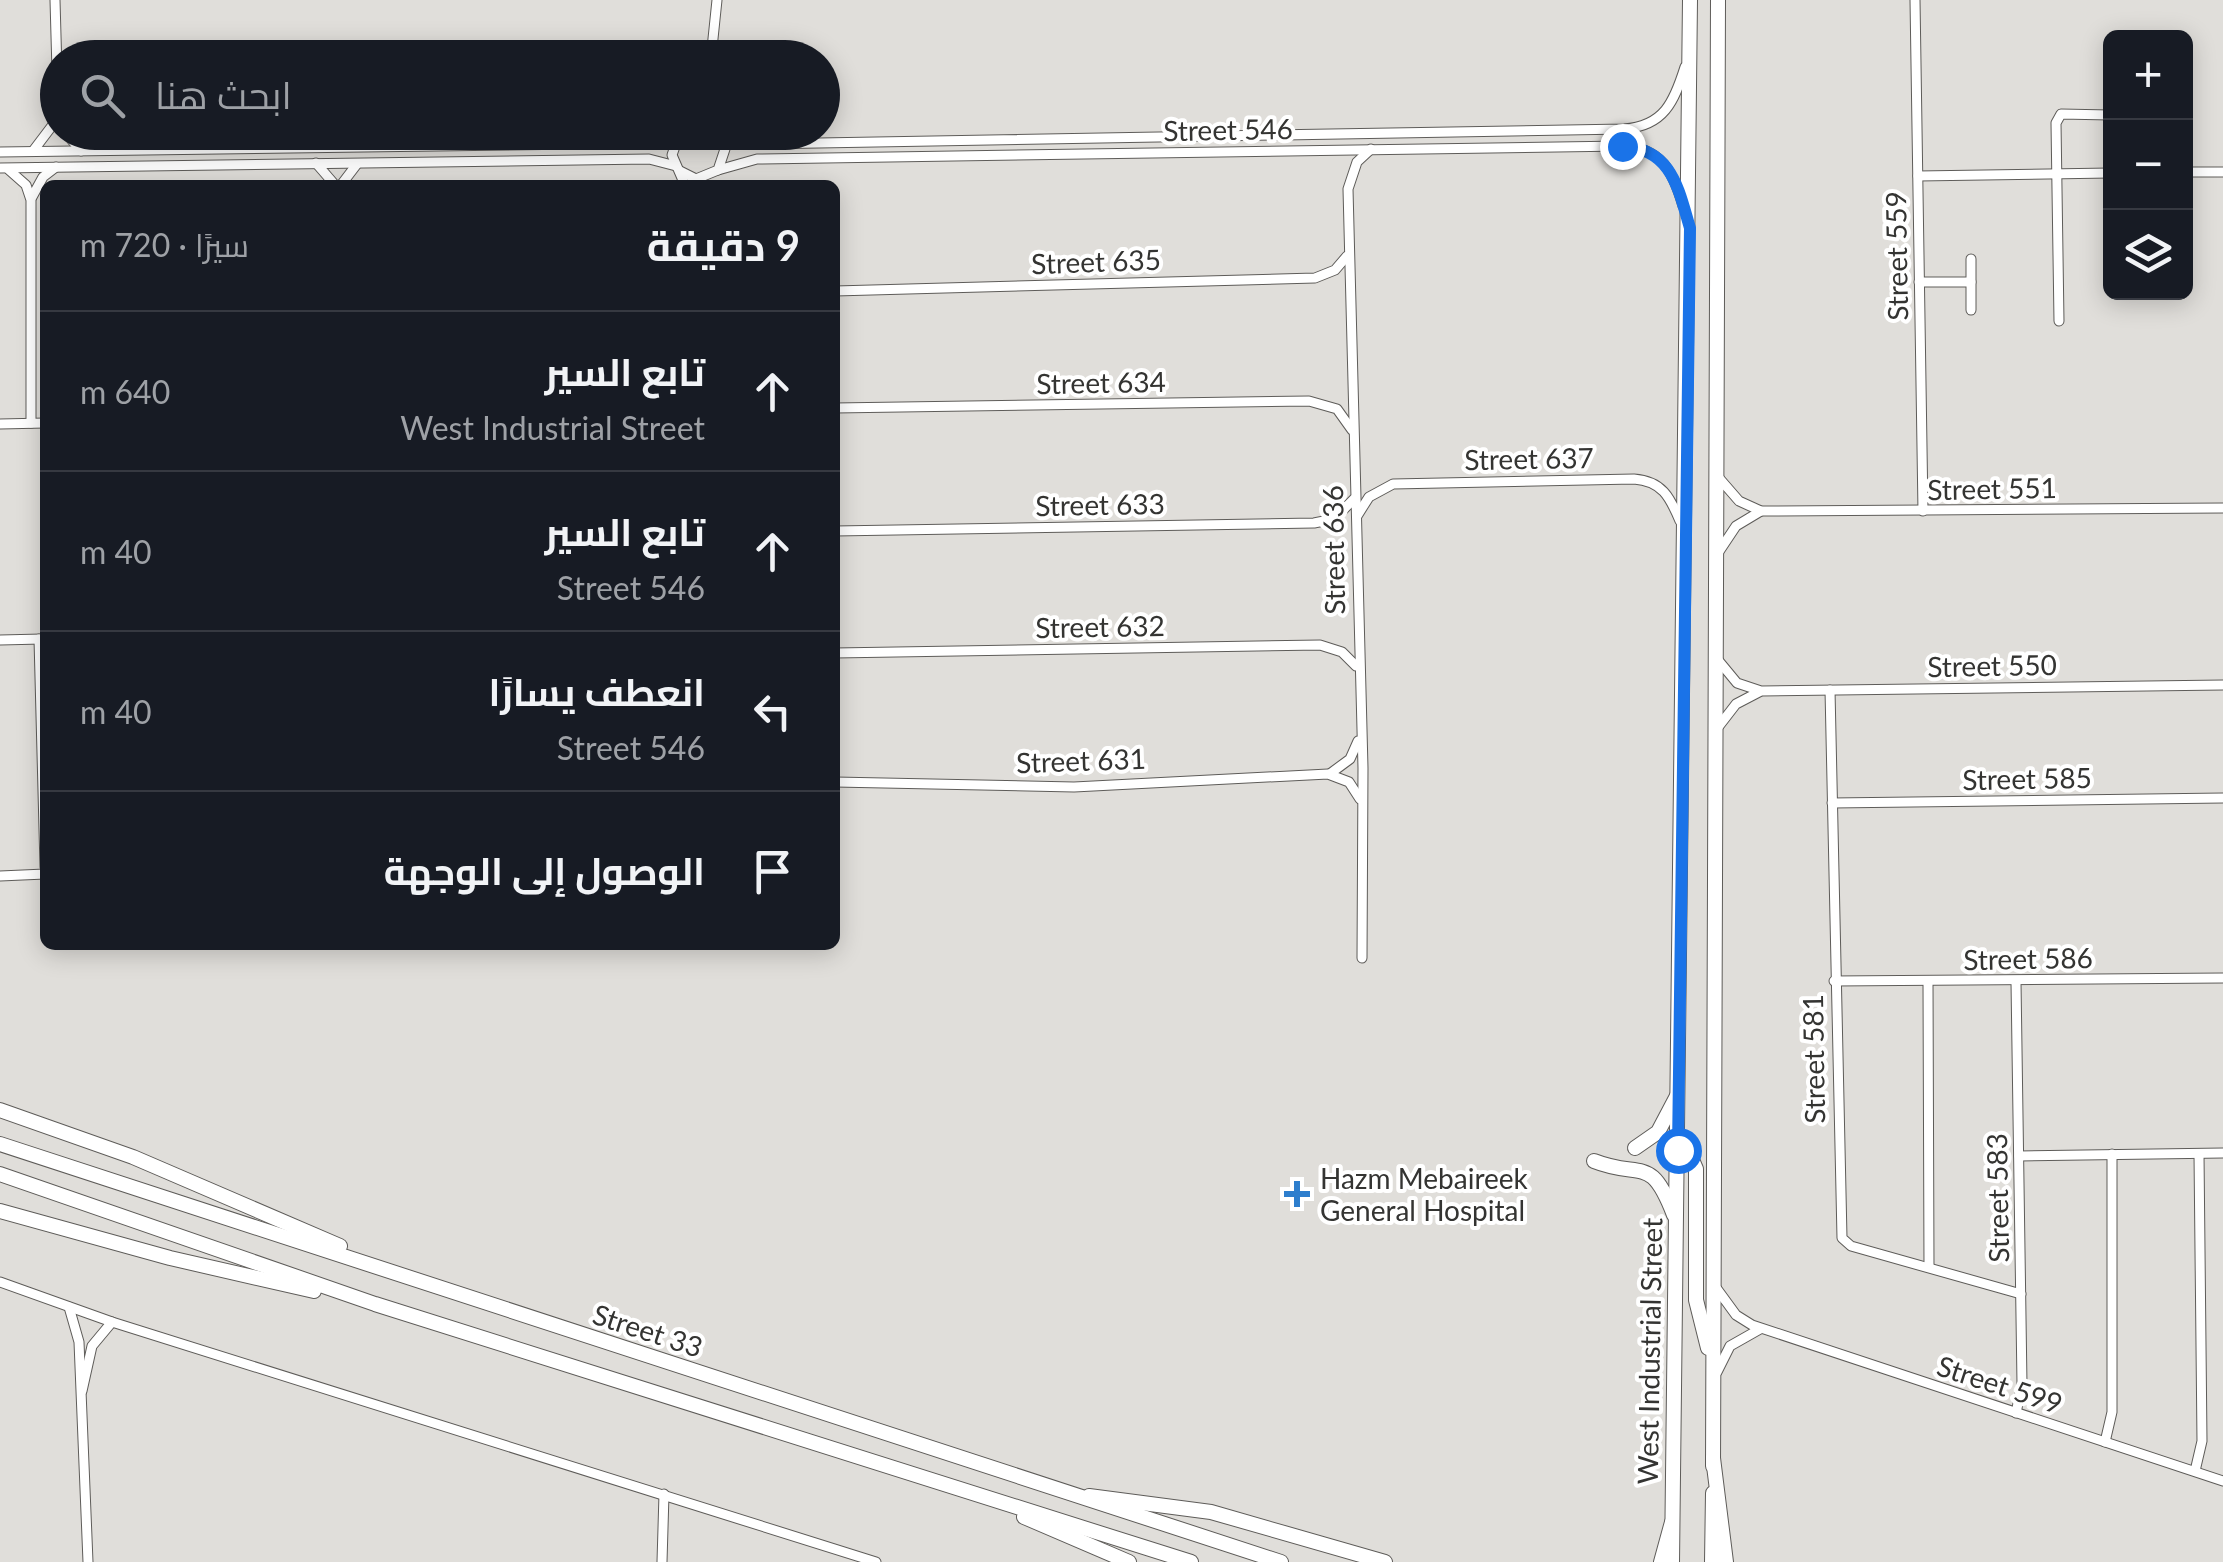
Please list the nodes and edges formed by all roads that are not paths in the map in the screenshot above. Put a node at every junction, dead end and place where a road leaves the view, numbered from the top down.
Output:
1 (55, 0) edge
2 (717, 0) edge
3 (1690, 0) edge
4 (1718, 0) edge
5 (1915, 0) edge
6 (56, 40) edge
7 (713, 40) edge
8 (1690, 50) junction
9 (2103, 116) edge
10 (40, 142) edge
11 (840, 143) edge
12 (153, 150) edge
13 (672, 150) edge
14 (725, 150) edge
15 (1371, 150) junction
16 (82, 151) joint
17 (0, 152) edge
18 (33, 152) junction
19 (358, 163) junction
20 (316, 164) junction
21 (57, 167) junction
22 (0, 168) edge
23 (678, 169) junction
24 (716, 172) junction
25 (2193, 172) edge
26 (2223, 172) edge
27 (2103, 173) edge
28 (2057, 174) junction
29 (1918, 176) junction
30 (42, 180) edge
31 (333, 180) edge
32 (343, 180) edge
33 (682, 180) edge
34 (710, 180) edge
35 (40, 182) edge
36 (31, 200) junction
37 (1690, 228) junction
38 (1349, 254) junction
39 (1971, 260) dead end
40 (1919, 282) junction
41 (1971, 282) junction
42 (840, 291) edge
43 (1971, 310) dead end
44 (2058, 321) dead end
45 (40, 390) edge
46 (31, 391) junction
47 (840, 408) edge
48 (32, 423) junction
49 (40, 423) edge
50 (0, 424) edge
51 (1353, 432) junction
52 (1717, 473) junction
53 (1355, 496) junction
54 (2223, 508) edge
55 (1761, 511) junction
56 (1923, 511) junction
57 (1356, 519) junction
58 (840, 531) edge
59 (1686, 536) junction
60 (1714, 563) junction
61 (40, 639) edge
62 (0, 640) edge
63 (1714, 652) junction
64 (840, 653) edge
65 (1358, 668) junction
66 (2223, 685) edge
67 (1830, 690) junction
68 (1761, 691) junction
69 (1360, 734) junction
70 (1713, 741) junction
71 (1328, 774) junction
72 (840, 782) edge
73 (2223, 798) edge
74 (1360, 801) junction
75 (1832, 804) junction
76 (40, 872) edge
77 (0, 876) edge
78 (1362, 958) dead end
79 (2223, 978) edge
80 (1834, 981) junction
81 (1928, 982) junction
82 (2016, 982) junction
83 (1680, 1092) junction
84 (0, 1110) edge
85 (0, 1144) edge
86 (1635, 1148) dead end
87 (2223, 1153) edge
88 (1712, 1154) junction
89 (2112, 1154) junction
90 (2199, 1154) junction
91 (1683, 1156) junction
92 (2019, 1156) junction
93 (1594, 1161) dead end
94 (0, 1174) edge
95 (0, 1210) edge
96 (1676, 1220) junction
97 (1928, 1268) junction
98 (390, 1270) junction
99 (1711, 1278) junction
100 (0, 1282) edge
101 (2021, 1294) junction
102 (376, 1304) junction
103 (69, 1306) junction
104 (112, 1322) junction
105 (1763, 1328) junction
106 (1712, 1361) junction
107 (1712, 1384) junction
108 (82, 1394) junction
109 (2016, 1413) junction
110 (2105, 1442) junction
111 (1713, 1458) junction
112 (2194, 1471) junction
113 (2223, 1481) edge
114 (664, 1494) junction
115 (1067, 1496) junction
116 (998, 1502) junction
117 (1672, 1522) junction
118 (88, 1562) edge
119 (662, 1562) edge
120 (876, 1562) edge
121 (1129, 1562) edge
122 (1191, 1562) edge
123 (1281, 1562) edge
124 (1385, 1562) edge
125 (1660, 1562) edge
126 (1672, 1562) edge
127 (1712, 1562) edge
128 (1726, 1562) edge

1 - 6 street
2 - 7 street
3 - 8 main road, West Industrial Street
4 - 52 main road
5 - 29 street, Street 559
8 - 11 street, Street 546
8 - 37 main road, West Industrial Street
9 - 28 street
10 - 18 street
12 - 16 street
13 - 23 street
14 - 24 street
15 - 24 street, Street 546
15 - 37 street, Street 546
15 - 38 street, Street 636
16 - 18 street
17 - 18 street
19 - 20 street
19 - 23 street
19 - 32 street
20 - 21 street
20 - 31 street
21 - 22 street
21 - 30 street
22 - 36 street
23 - 24 street, Street 546
23 - 33 street
24 - 34 street
25 - 26 street
27 - 28 street
28 - 29 street
28 - 44 street
29 - 40 street, Street 559
35 - 36 street
36 - 46 street
37 - 59 main road, West Industrial Street
38 - 42 street, Street 635
38 - 51 street, Street 636
39 - 41 street
40 - 41 street
40 - 56 street, Street 559
41 - 43 street
45 - 46 street
46 - 48 street
47 - 51 street, Street 634
48 - 49 street
48 - 50 street
51 - 53 street, Street 636
52 - 55 street
52 - 60 main road
53 - 57 street, Street 636
53 - 58 street, Street 633
54 - 56 street, Street 551
55 - 56 street, Street 551
55 - 60 street
57 - 59 street, Street 637
57 - 65 street, Street 636
59 - 83 main road, West Industrial Street
60 - 63 main road
61 - 62 street
63 - 68 street
63 - 70 main road
64 - 65 street, Street 632
65 - 69 street, Street 636
66 - 67 street, Street 550
67 - 68 street, Street 550
67 - 75 street, Street 581
68 - 70 street
69 - 71 street
69 - 74 street, Street 636
70 - 88 main road
71 - 72 street, Street 631
71 - 74 street
73 - 75 street, Street 585
74 - 78 street, Street 636
75 - 80 street, Street 581
76 - 77 street
79 - 82 street, Street 586
80 - 81 street, Street 586
80 - 97 street, Street 581
81 - 82 street, Street 586
81 - 97 street
82 - 92 street, Street 583
83 - 86 main road
83 - 91 main road, West Industrial Street
84 - 98 main road
85 - 98 main road, Street 33
87 - 90 street
88 - 91 main road
88 - 99 main road
89 - 90 street
89 - 92 street
89 - 110 street
90 - 112 street
91 - 96 main road, West Industrial Street
91 - 106 main road
92 - 101 street, Street 583
93 - 96 main road
94 - 102 main road, Street 33
95 - 102 main road
96 - 117 main road, West Industrial Street
97 - 101 street, Street 581
98 - 115 main road, Street 33
99 - 105 street, Street 599
99 - 106 main road
100 - 103 street
101 - 109 street, Street 583
102 - 116 main road, Street 33
103 - 104 street
103 - 108 street
104 - 108 street
104 - 114 street
105 - 107 street
105 - 109 street, Street 599
106 - 107 main road
107 - 111 main road
108 - 118 street
109 - 110 street, Street 599
110 - 112 street, Street 599
111 - 127 main road
111 - 128 main road
112 - 113 street, Street 599
114 - 119 street
114 - 120 street
115 - 123 main road, Street 33
115 - 124 main road
116 - 121 main road
116 - 122 main road, Street 33
117 - 125 main road
117 - 126 main road, West Industrial Street

